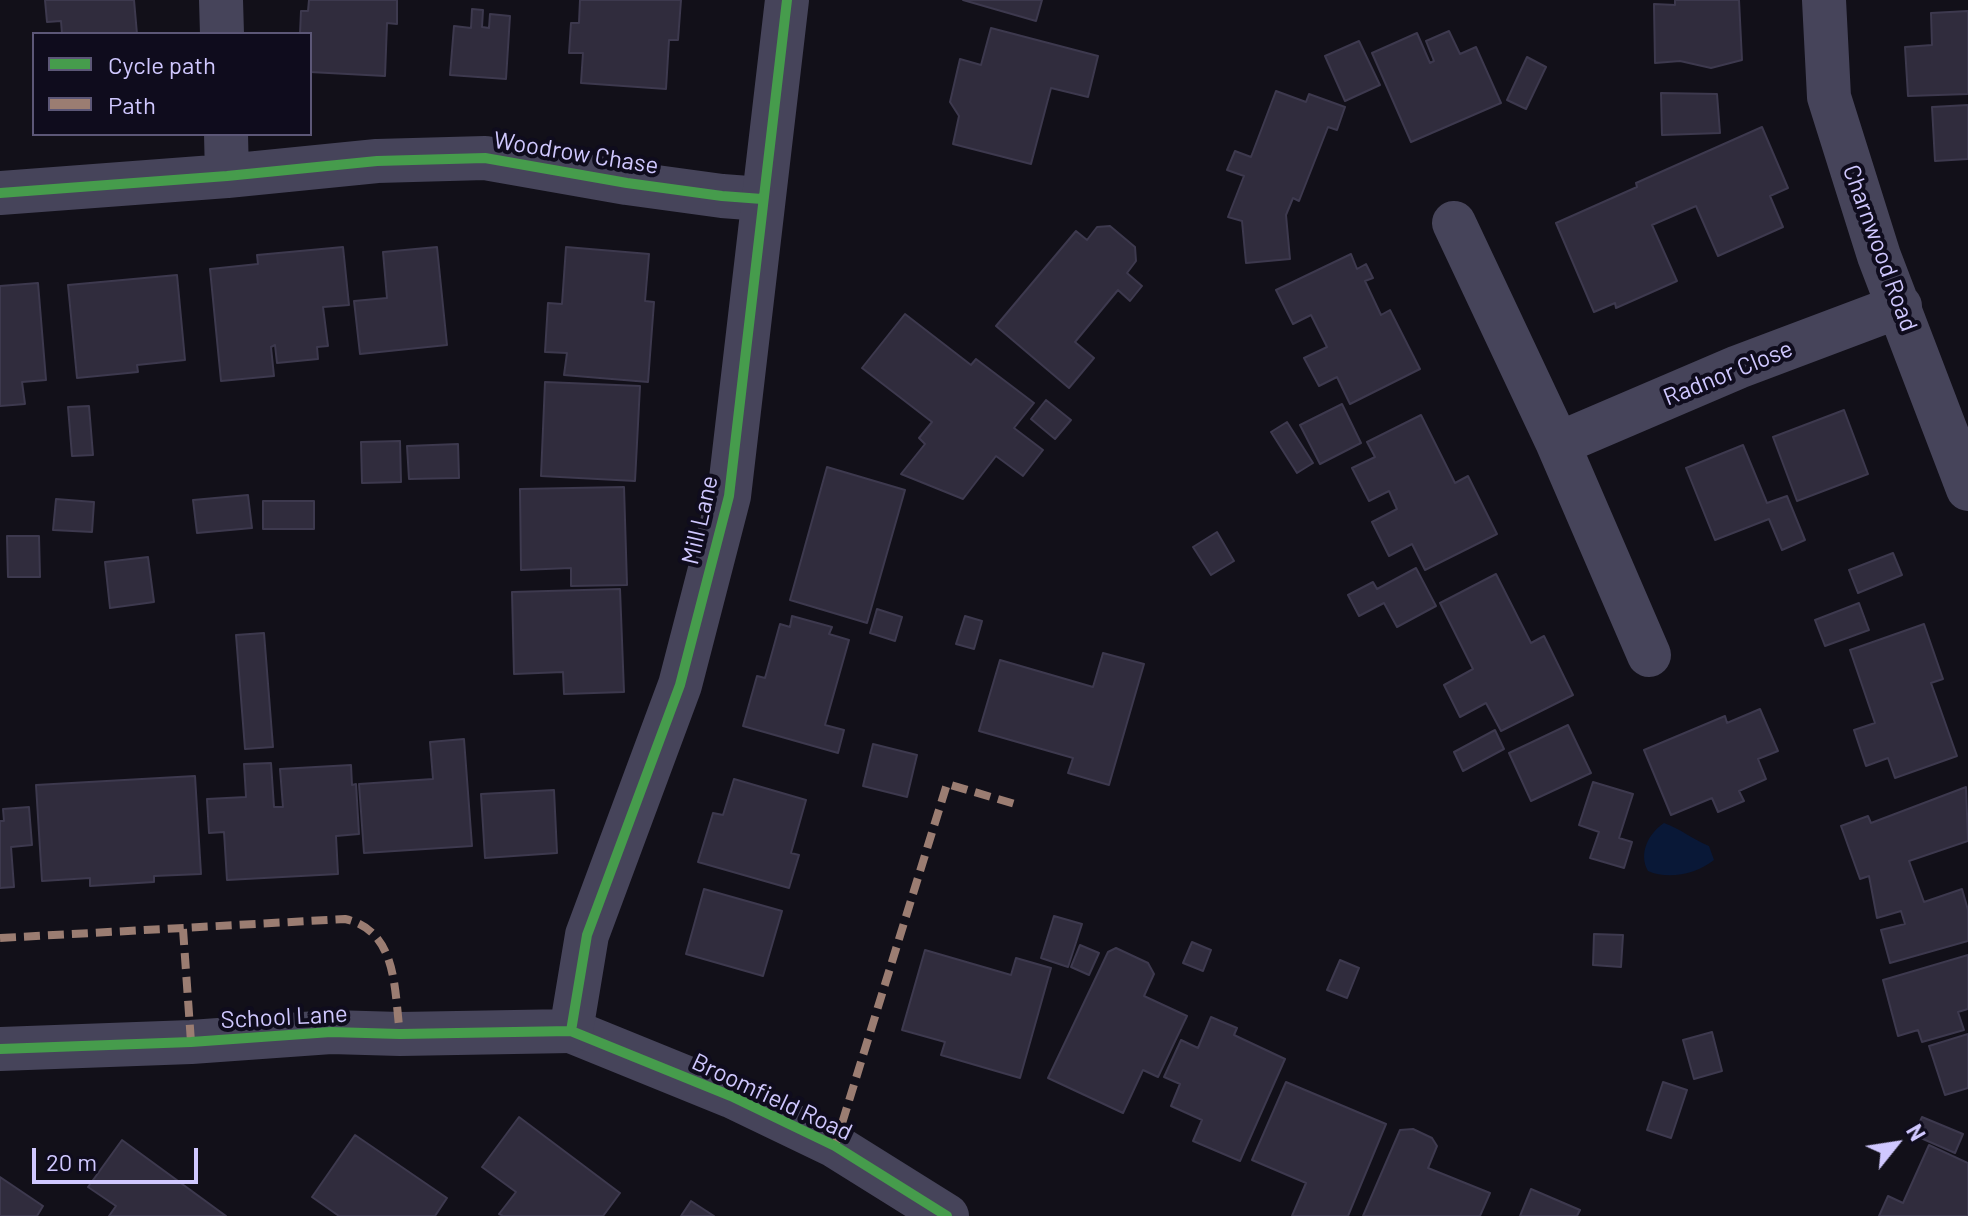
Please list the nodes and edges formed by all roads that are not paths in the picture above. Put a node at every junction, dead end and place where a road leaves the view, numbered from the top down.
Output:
1 (221, 0) edge
2 (787, 0) edge
3 (1824, 0) edge
4 (222, 32) edge
5 (226, 155) edge
6 (0, 193) edge
7 (762, 199) junction
8 (1454, 223) dead end
9 (1900, 306) junction
10 (1558, 444) junction
11 (1968, 489) edge
12 (1649, 655) dead end
13 (571, 1031) junction
14 (0, 1049) edge
15 (947, 1216) edge

1 - 4 street
2 - 7 street, Mill Lane
3 - 9 street, Charnwood Road
5 - 6 street, Woodrow Chase
5 - 7 street, Woodrow Chase
7 - 13 street, Mill Lane
8 - 10 street
9 - 10 street, Radnor Close
9 - 11 street, Charnwood Road
10 - 12 street
13 - 14 street, School Lane
13 - 15 street, Broomfield Road

